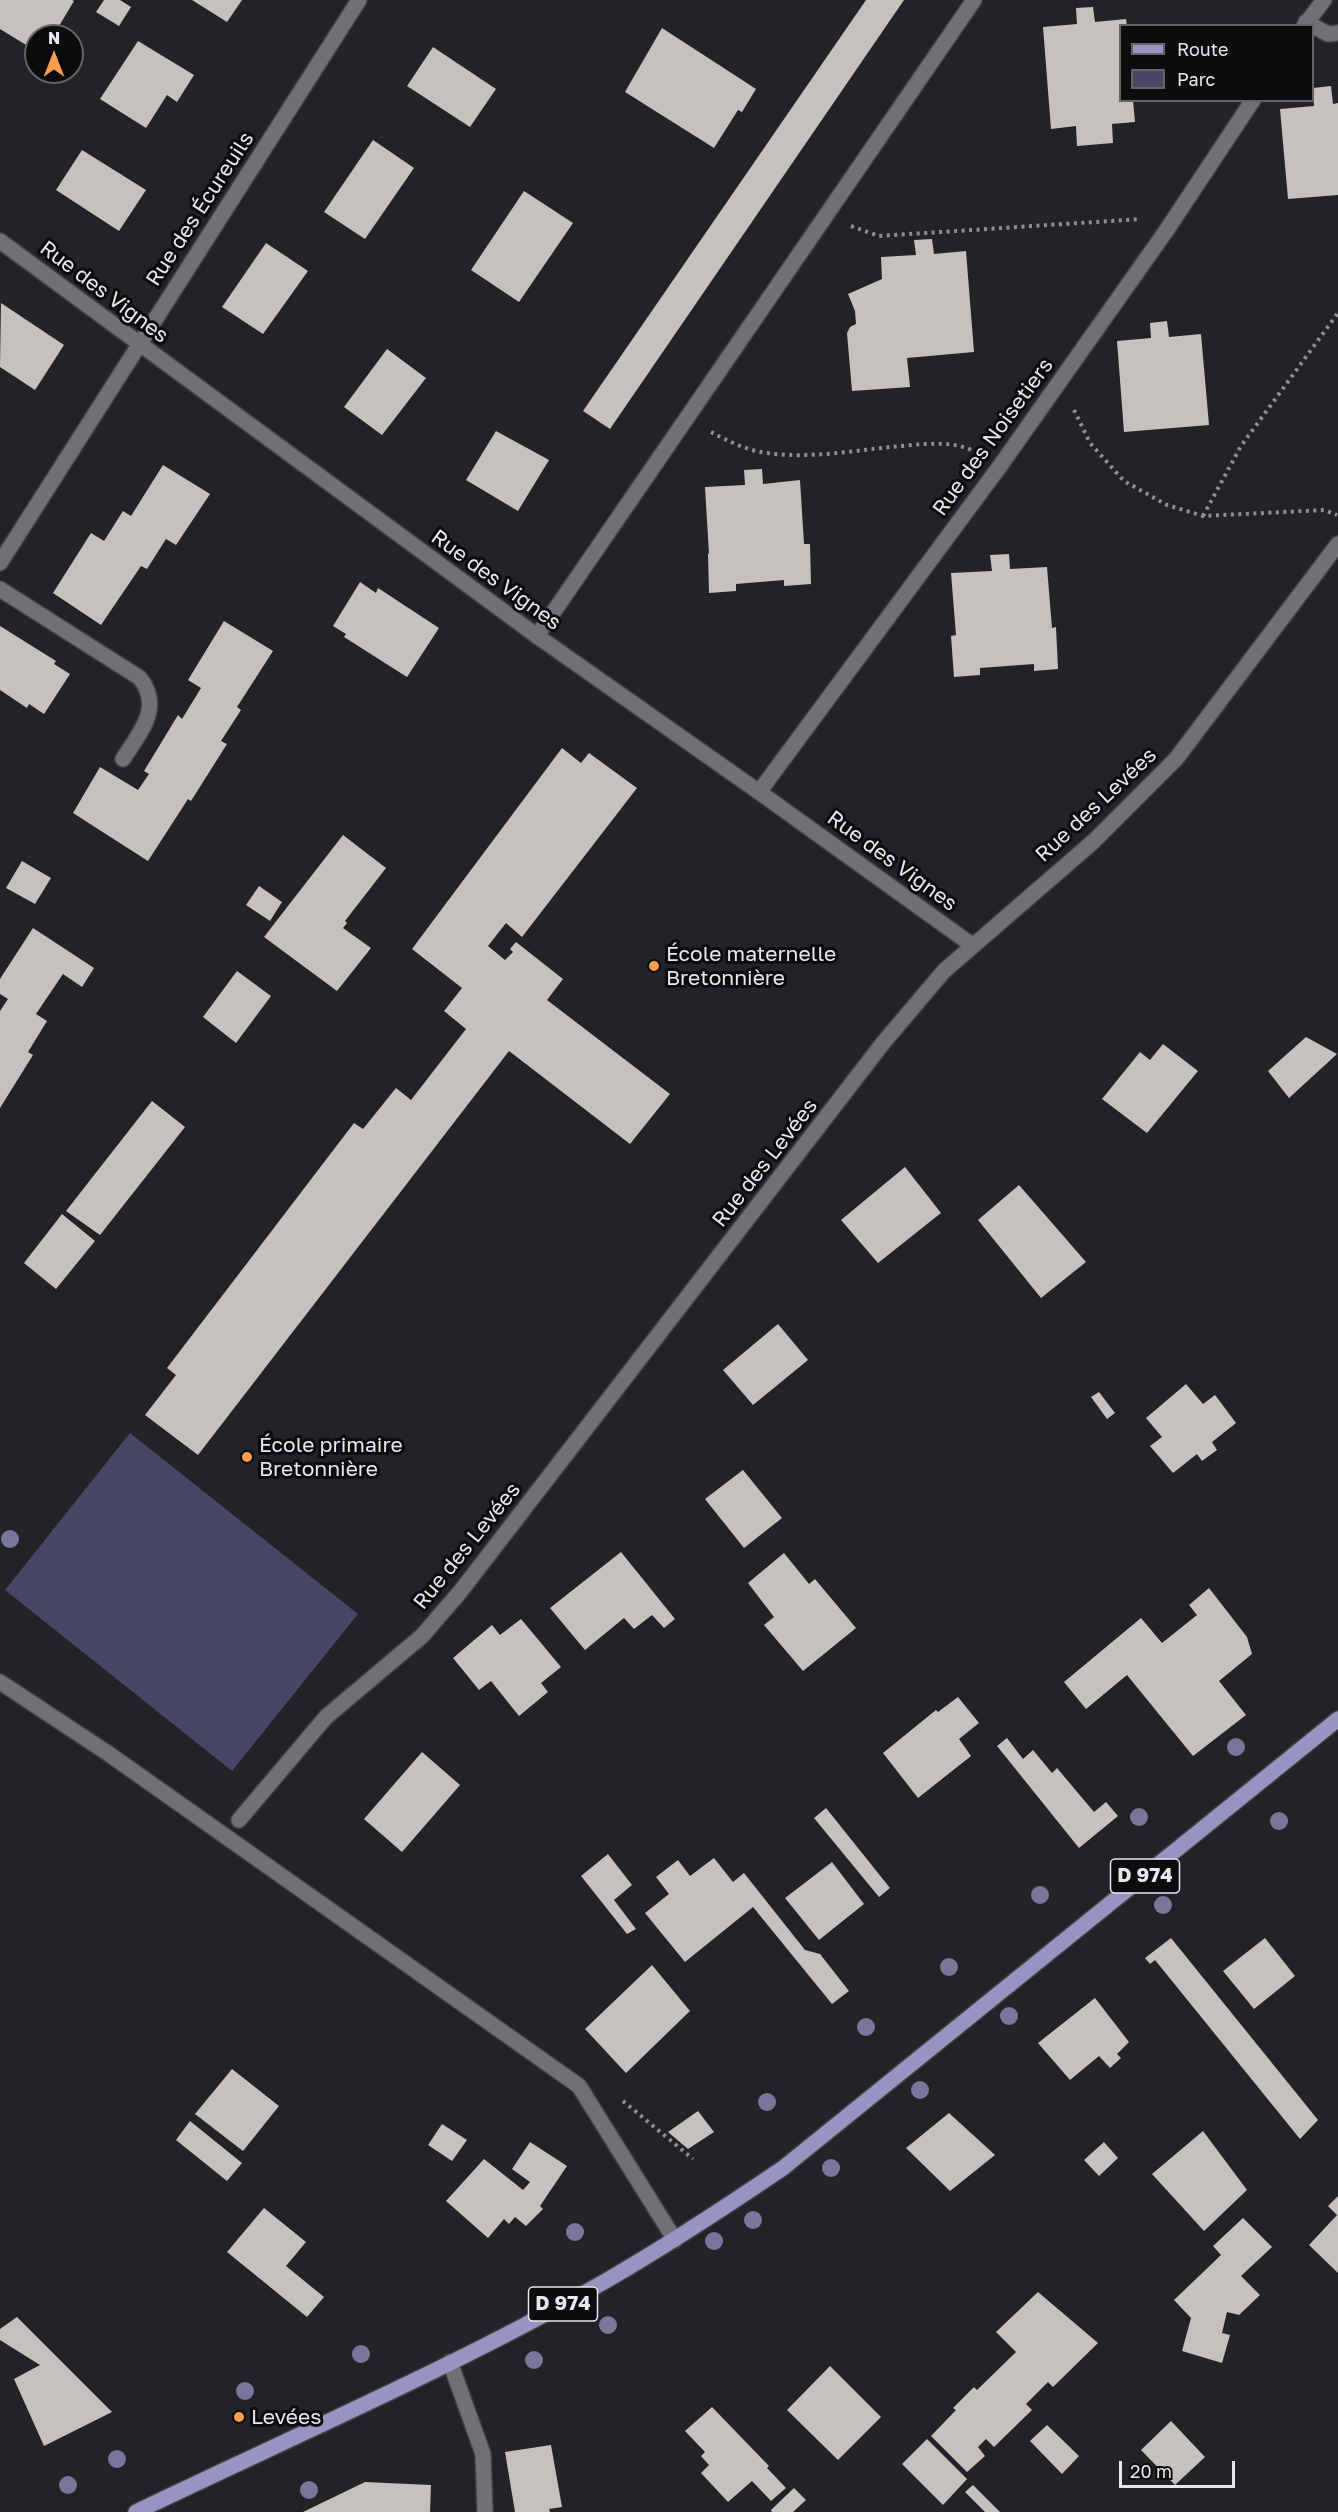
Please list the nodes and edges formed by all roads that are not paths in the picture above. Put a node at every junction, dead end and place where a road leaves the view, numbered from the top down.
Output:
1 (359, 0) edge
2 (974, 0) edge
3 (1324, 0) edge
4 (1305, 24) edge
5 (1314, 28) edge
6 (1338, 33) edge
7 (1252, 102) edge
8 (0, 241) edge
9 (138, 344) junction
10 (1338, 544) edge
11 (0, 562) edge
12 (0, 589) edge
13 (537, 636) junction
14 (123, 759) dead end
15 (759, 792) junction
16 (972, 945) junction
17 (0, 1682) edge
18 (1338, 1719) edge
19 (239, 1820) dead end
20 (675, 2240) junction
21 (450, 2362) junction
22 (136, 2512) edge
23 (485, 2512) edge

1 - 9 street, Rue des Écureuils
2 - 13 street
3 - 4 street
5 - 6 street
7 - 15 street, Rue des Noisetiers
8 - 9 street, Rue des Vignes
9 - 11 street, Rue des Écureuils
9 - 13 street, Rue des Vignes
10 - 16 street, Rue des Levées
12 - 14 street
13 - 15 street, Rue des Vignes
15 - 16 street, Rue des Vignes
16 - 19 street, Rue des Levées
17 - 20 street
18 - 20 main road, D 974
20 - 21 main road, D 974
21 - 22 main road, D 974
21 - 23 street

